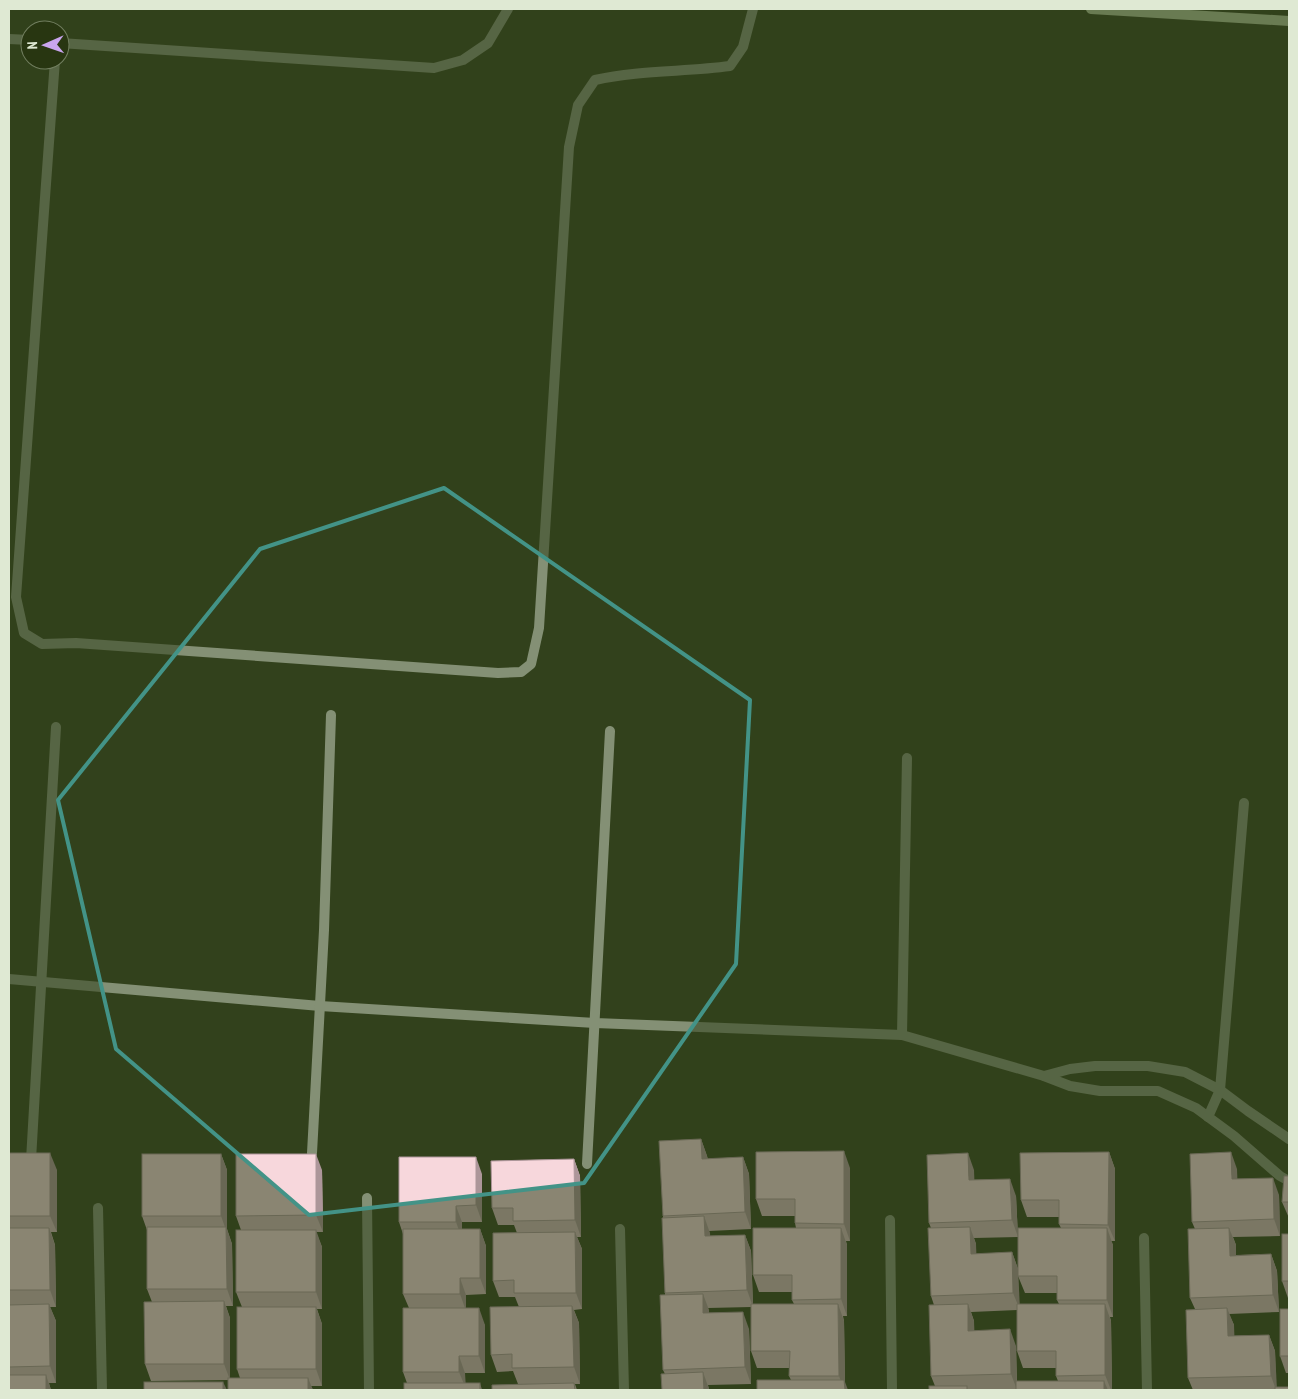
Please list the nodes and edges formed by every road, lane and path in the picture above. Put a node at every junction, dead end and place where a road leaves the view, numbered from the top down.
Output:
1 (508, 9) edge
2 (753, 9) edge
3 (1091, 9) edge
4 (1289, 21) edge
5 (70, 44) edge
6 (54, 70) edge
7 (332, 715) dead end
8 (56, 727) dead end
9 (610, 731) dead end
10 (907, 758) dead end
11 (1244, 803) dead end
12 (9, 980) edge
13 (41, 982) junction
14 (320, 1006) junction
15 (595, 1023) junction
16 (902, 1035) junction
17 (1044, 1076) junction
18 (1220, 1090) junction
19 (1208, 1117) junction
20 (1289, 1139) edge
21 (312, 1153) edge
22 (31, 1160) edge
23 (587, 1164) dead end
24 (1289, 1181) edge
25 (367, 1198) dead end
26 (98, 1208) dead end
27 (890, 1220) dead end
28 (620, 1229) dead end
29 (1144, 1238) dead end
30 (102, 1390) edge
31 (369, 1390) edge
32 (624, 1390) edge
33 (892, 1390) edge
34 (1147, 1390) edge

1 - 5 street
2 - 6 street
3 - 4 street
7 - 14 street
8 - 13 street
9 - 15 street
10 - 16 street
11 - 18 street
12 - 13 street
13 - 14 street
13 - 22 street
14 - 15 street
14 - 21 street
15 - 16 street
15 - 23 street
16 - 17 street
17 - 18 street
17 - 19 street
18 - 19 street
18 - 20 street
19 - 24 street
25 - 31 street
26 - 30 street
27 - 33 street
28 - 32 street
29 - 34 street

